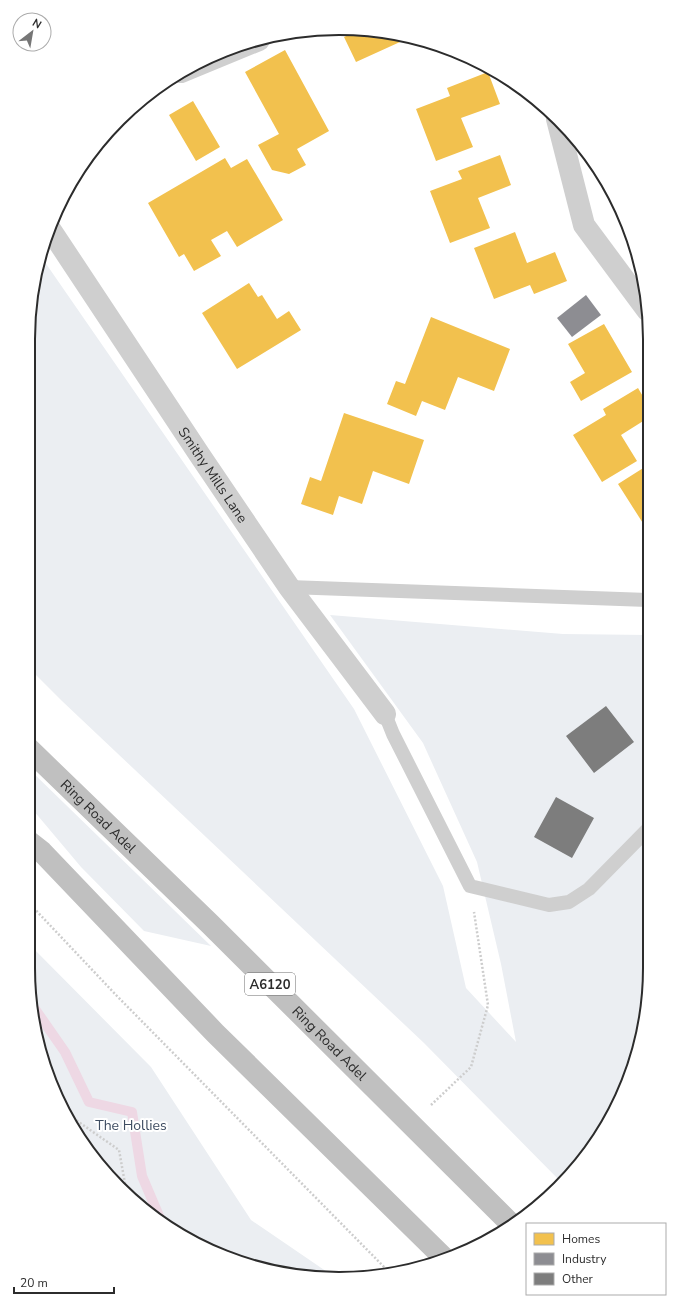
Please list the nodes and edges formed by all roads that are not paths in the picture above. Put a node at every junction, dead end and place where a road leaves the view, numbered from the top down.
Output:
1 (560, 130) edge
2 (54, 234) edge
3 (640, 301) edge
4 (289, 586) junction
5 (643, 600) edge
6 (385, 714) joint
7 (35, 755) edge
8 (643, 834) edge
9 (35, 846) edge
10 (508, 1221) edge
11 (441, 1255) edge

1 - 3 street
2 - 4 street, Smithy Mills Lane
4 - 5 lane
4 - 6 street, Smithy Mills Lane
6 - 8 lane
7 - 10 highway, Ring Road Adel / A6120
9 - 11 highway

